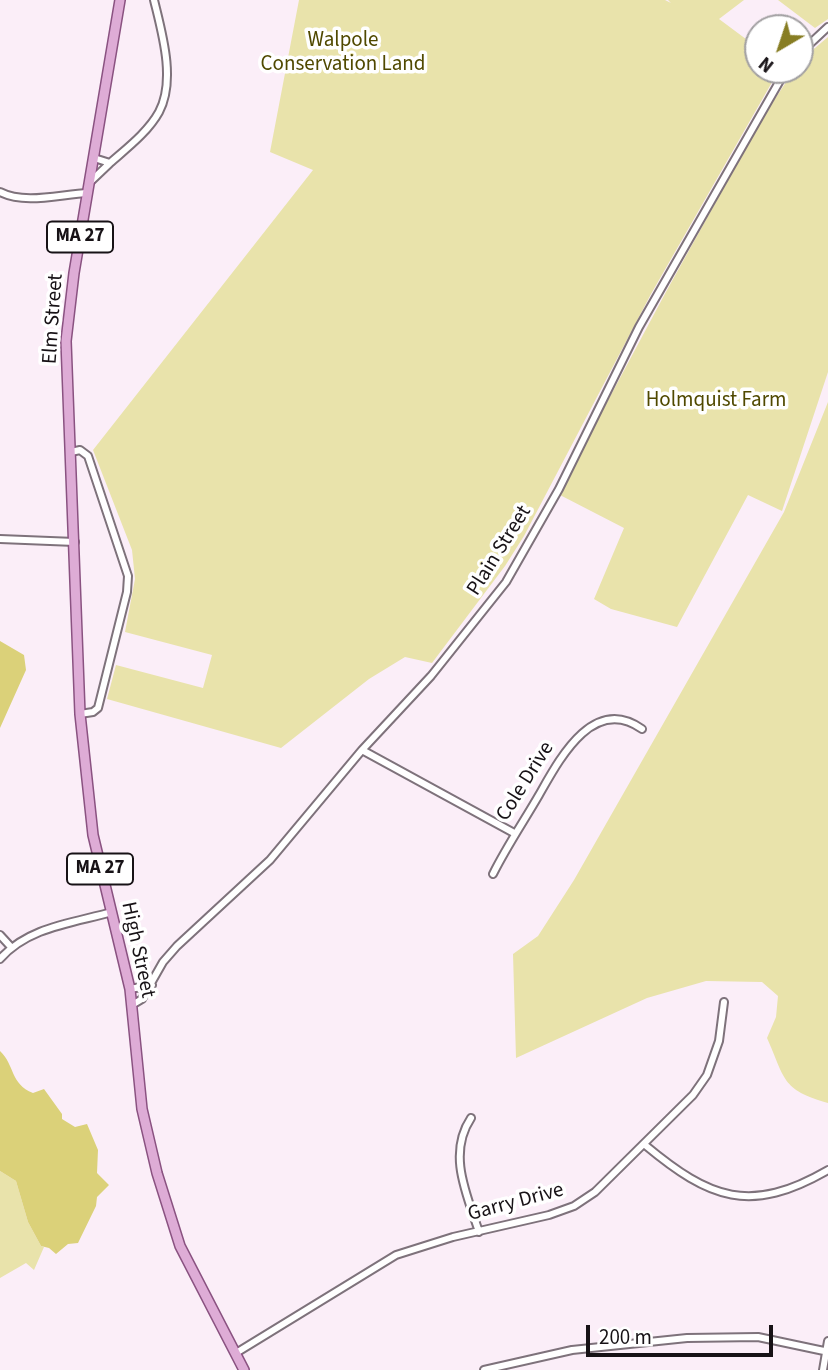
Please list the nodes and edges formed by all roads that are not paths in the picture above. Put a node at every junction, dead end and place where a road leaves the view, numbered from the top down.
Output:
1 (120, 0) edge
2 (154, 0) edge
3 (828, 27) edge
4 (814, 40) edge
5 (778, 84) edge
6 (94, 158) junction
7 (110, 163) junction
8 (89, 182) junction
9 (0, 192) edge
10 (88, 193) junction
11 (71, 452) junction
12 (72, 476) joint
13 (0, 539) edge
14 (75, 542) junction
15 (80, 714) junction
16 (642, 729) dead end
17 (362, 750) junction
18 (514, 834) junction
19 (493, 874) dead end
20 (112, 912) junction
21 (0, 935) edge
22 (11, 947) junction
23 (0, 959) edge
24 (152, 985) junction
25 (130, 989) junction
26 (724, 1002) dead end
27 (132, 1005) junction
28 (471, 1118) dead end
29 (645, 1145) junction
30 (828, 1170) edge
31 (479, 1232) junction
32 (828, 1341) edge
33 (824, 1351) junction
34 (236, 1353) junction
35 (244, 1370) edge
36 (484, 1370) edge
37 (823, 1370) edge

1 - 6 main road, Elm Street / MA 27
2 - 7 street
3 - 4 street
5 - 17 street, Plain Street
6 - 7 street
6 - 8 main road, Elm Street / MA 27
7 - 8 street
8 - 10 main road, Elm Street / MA 27
9 - 10 street
10 - 11 main road, Elm Street / MA 27
11 - 12 main road, Elm Street / MA 27
11 - 15 street
12 - 14 main road, High Street / MA 27
13 - 14 street
14 - 15 main road, High Street / MA 27
15 - 20 main road, High Street / MA 27
16 - 18 street, Cole Drive
17 - 18 street
17 - 24 street, Plain Street
18 - 19 street, Cole Drive
20 - 22 street
20 - 25 main road, High Street / MA 27
21 - 22 street
22 - 23 street
24 - 25 street
24 - 27 street, Plain Street
25 - 27 main road, High Street / MA 27
26 - 29 street, Garry Drive
27 - 34 main road, High Street / MA 27
28 - 31 street
29 - 30 street
29 - 31 street, Garry Drive
31 - 34 street, Garry Drive
32 - 33 street
33 - 36 street
33 - 37 street
34 - 35 main road, High Street / MA 27

